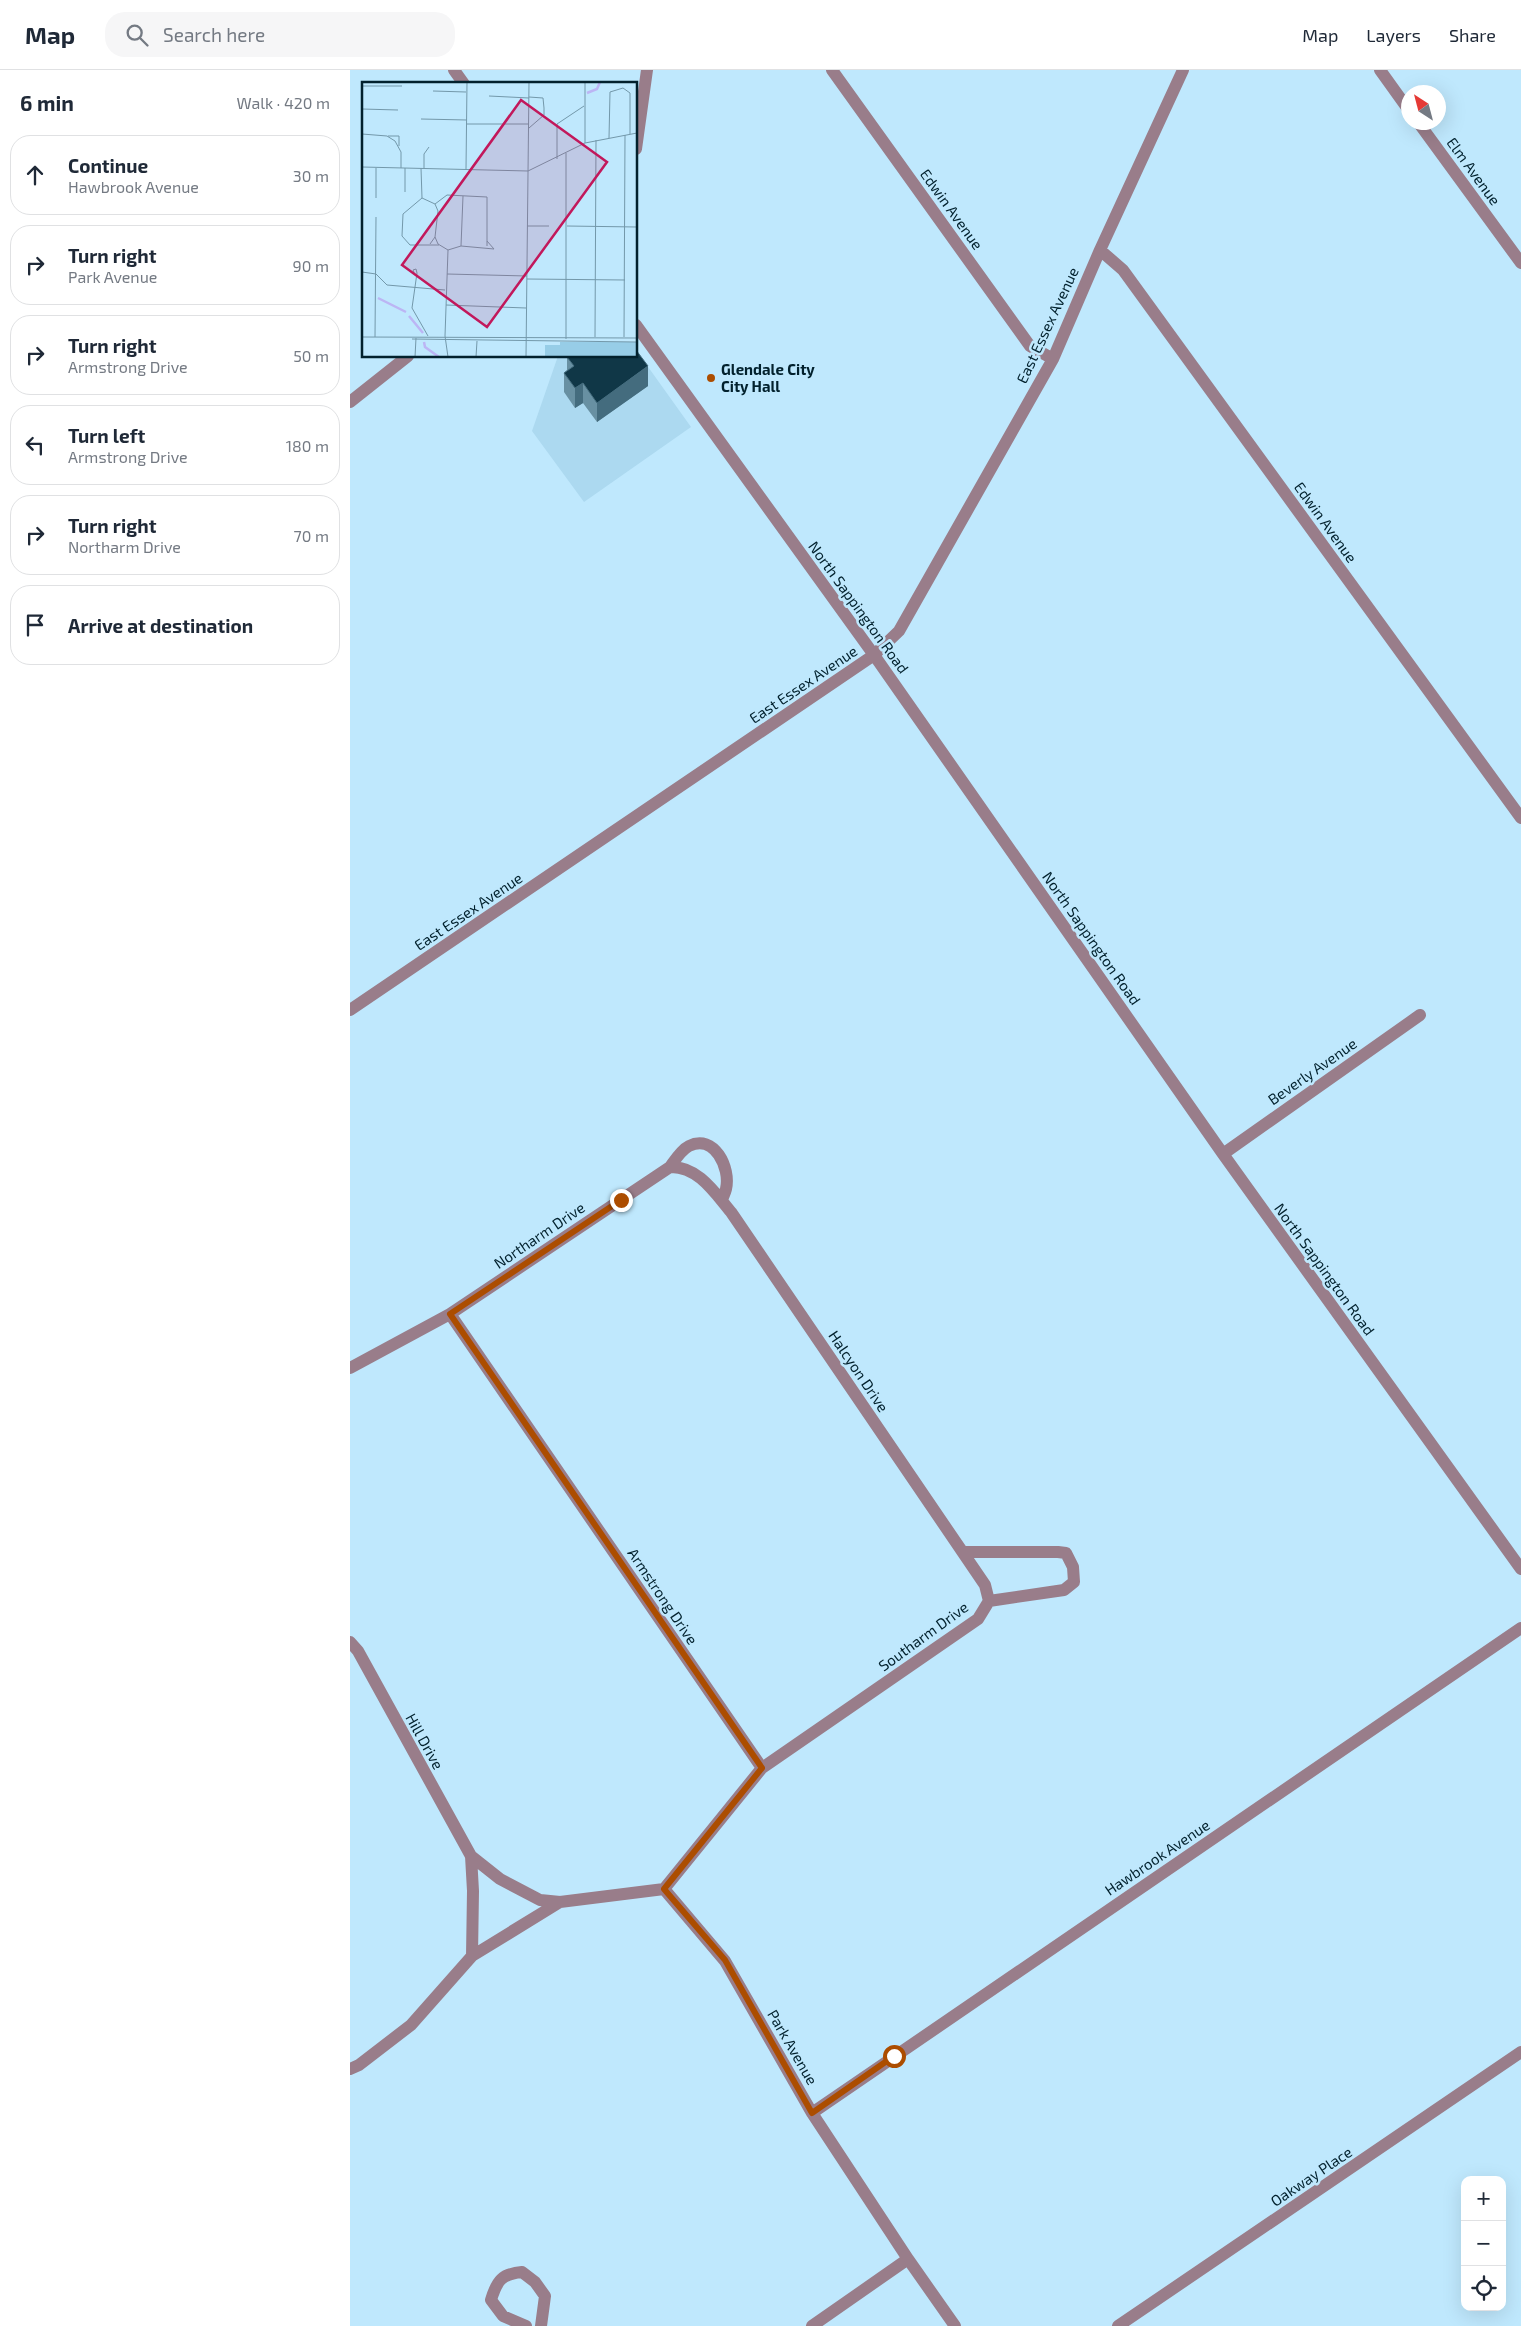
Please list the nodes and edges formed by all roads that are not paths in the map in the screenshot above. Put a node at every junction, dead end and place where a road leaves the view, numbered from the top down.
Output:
1 (454, 70) edge
2 (647, 70) edge
3 (832, 70) edge
4 (1183, 70) edge
5 (1380, 70) edge
6 (463, 82) edge
7 (1401, 99) edge
8 (1424, 130) edge
9 (638, 140) edge
10 (1100, 250) junction
11 (1521, 263) edge
12 (638, 329) edge
13 (405, 358) edge
14 (1052, 359) junction
15 (350, 402) edge
16 (874, 656) junction
17 (1521, 818) edge
18 (350, 1010) edge
19 (1420, 1014) dead end
20 (1223, 1154) junction
21 (670, 1167) junction
22 (722, 1200) junction
23 (450, 1314) junction
24 (350, 1368) edge
25 (963, 1552) junction
26 (1521, 1569) edge
27 (989, 1601) junction
28 (1521, 1628) edge
29 (350, 1642) edge
30 (762, 1768) junction
31 (471, 1856) junction
32 (664, 1889) junction
33 (560, 1902) junction
34 (472, 1956) junction
35 (1521, 2052) edge
36 (350, 2069) edge
37 (812, 2113) junction
38 (908, 2259) junction
39 (526, 2326) edge
40 (541, 2326) edge
41 (812, 2326) edge
42 (955, 2326) edge
43 (1118, 2326) edge

1 - 6 street
2 - 9 street
3 - 14 street, Edwin Avenue
4 - 10 street, East Essex Avenue
5 - 7 street
8 - 11 street, Elm Avenue
10 - 14 street, East Essex Avenue
10 - 17 street, Edwin Avenue
12 - 16 street, North Sappington Road
13 - 15 street
14 - 16 street, East Essex Avenue
16 - 18 street, East Essex Avenue
16 - 20 street, North Sappington Road
19 - 20 street, Beverly Avenue
20 - 26 street, North Sappington Road
21 - 22 street, Halcyon Drive
21 - 22 street, Northarm Drive
21 - 23 street, Northarm Drive
22 - 25 street, Halcyon Drive
23 - 24 street, Northarm Drive
23 - 30 street, Armstrong Drive
25 - 27 street, Halcyon Drive
25 - 27 street, Southarm Drive
27 - 30 street, Southarm Drive
28 - 37 street, Hawbrook Avenue
29 - 31 street, Hill Drive
30 - 32 street
31 - 33 street, Hill Drive
31 - 34 street, Hill Drive
32 - 33 street, Hill Drive
32 - 37 street, Park Avenue
33 - 34 street, Hill Drive
34 - 36 street, Hill Drive
35 - 43 street, Oakway Place
37 - 38 street, Park Avenue
38 - 41 street
38 - 42 street, Park Avenue
39 - 40 street

